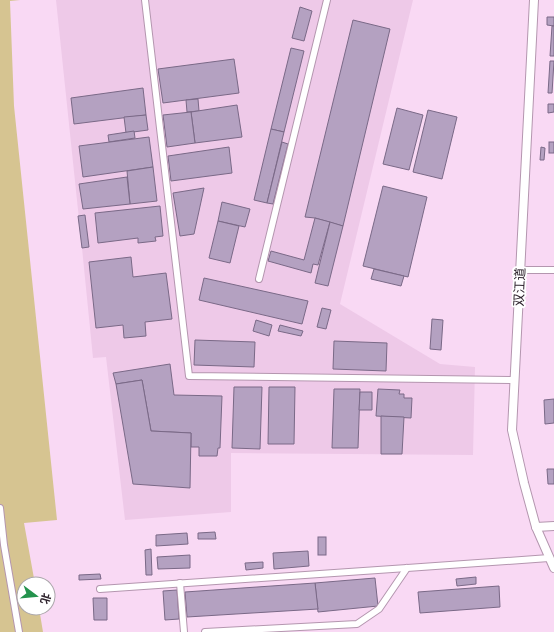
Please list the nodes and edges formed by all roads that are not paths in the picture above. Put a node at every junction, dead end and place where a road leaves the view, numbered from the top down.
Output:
1 (145, 0) edge
2 (326, 0) edge
3 (534, 0) edge
4 (521, 270) junction
5 (554, 270) edge
6 (259, 279) dead end
7 (515, 380) junction
8 (0, 508) edge
9 (554, 526) edge
10 (536, 527) junction
11 (549, 558) junction
12 (407, 568) junction
13 (554, 568) edge
14 (180, 583) junction
15 (100, 589) dead end
16 (18, 632) edge
17 (184, 632) edge
18 (205, 632) edge

1 - 7 street
2 - 6 street
3 - 4 main road, 双江道
4 - 5 street
4 - 7 main road, 双江道
7 - 10 main road, 双江道
8 - 16 street
9 - 10 main road
10 - 11 main road, 双江道
11 - 12 street
11 - 13 main road, 双江道
12 - 14 street
12 - 18 street
14 - 15 street
14 - 17 street

